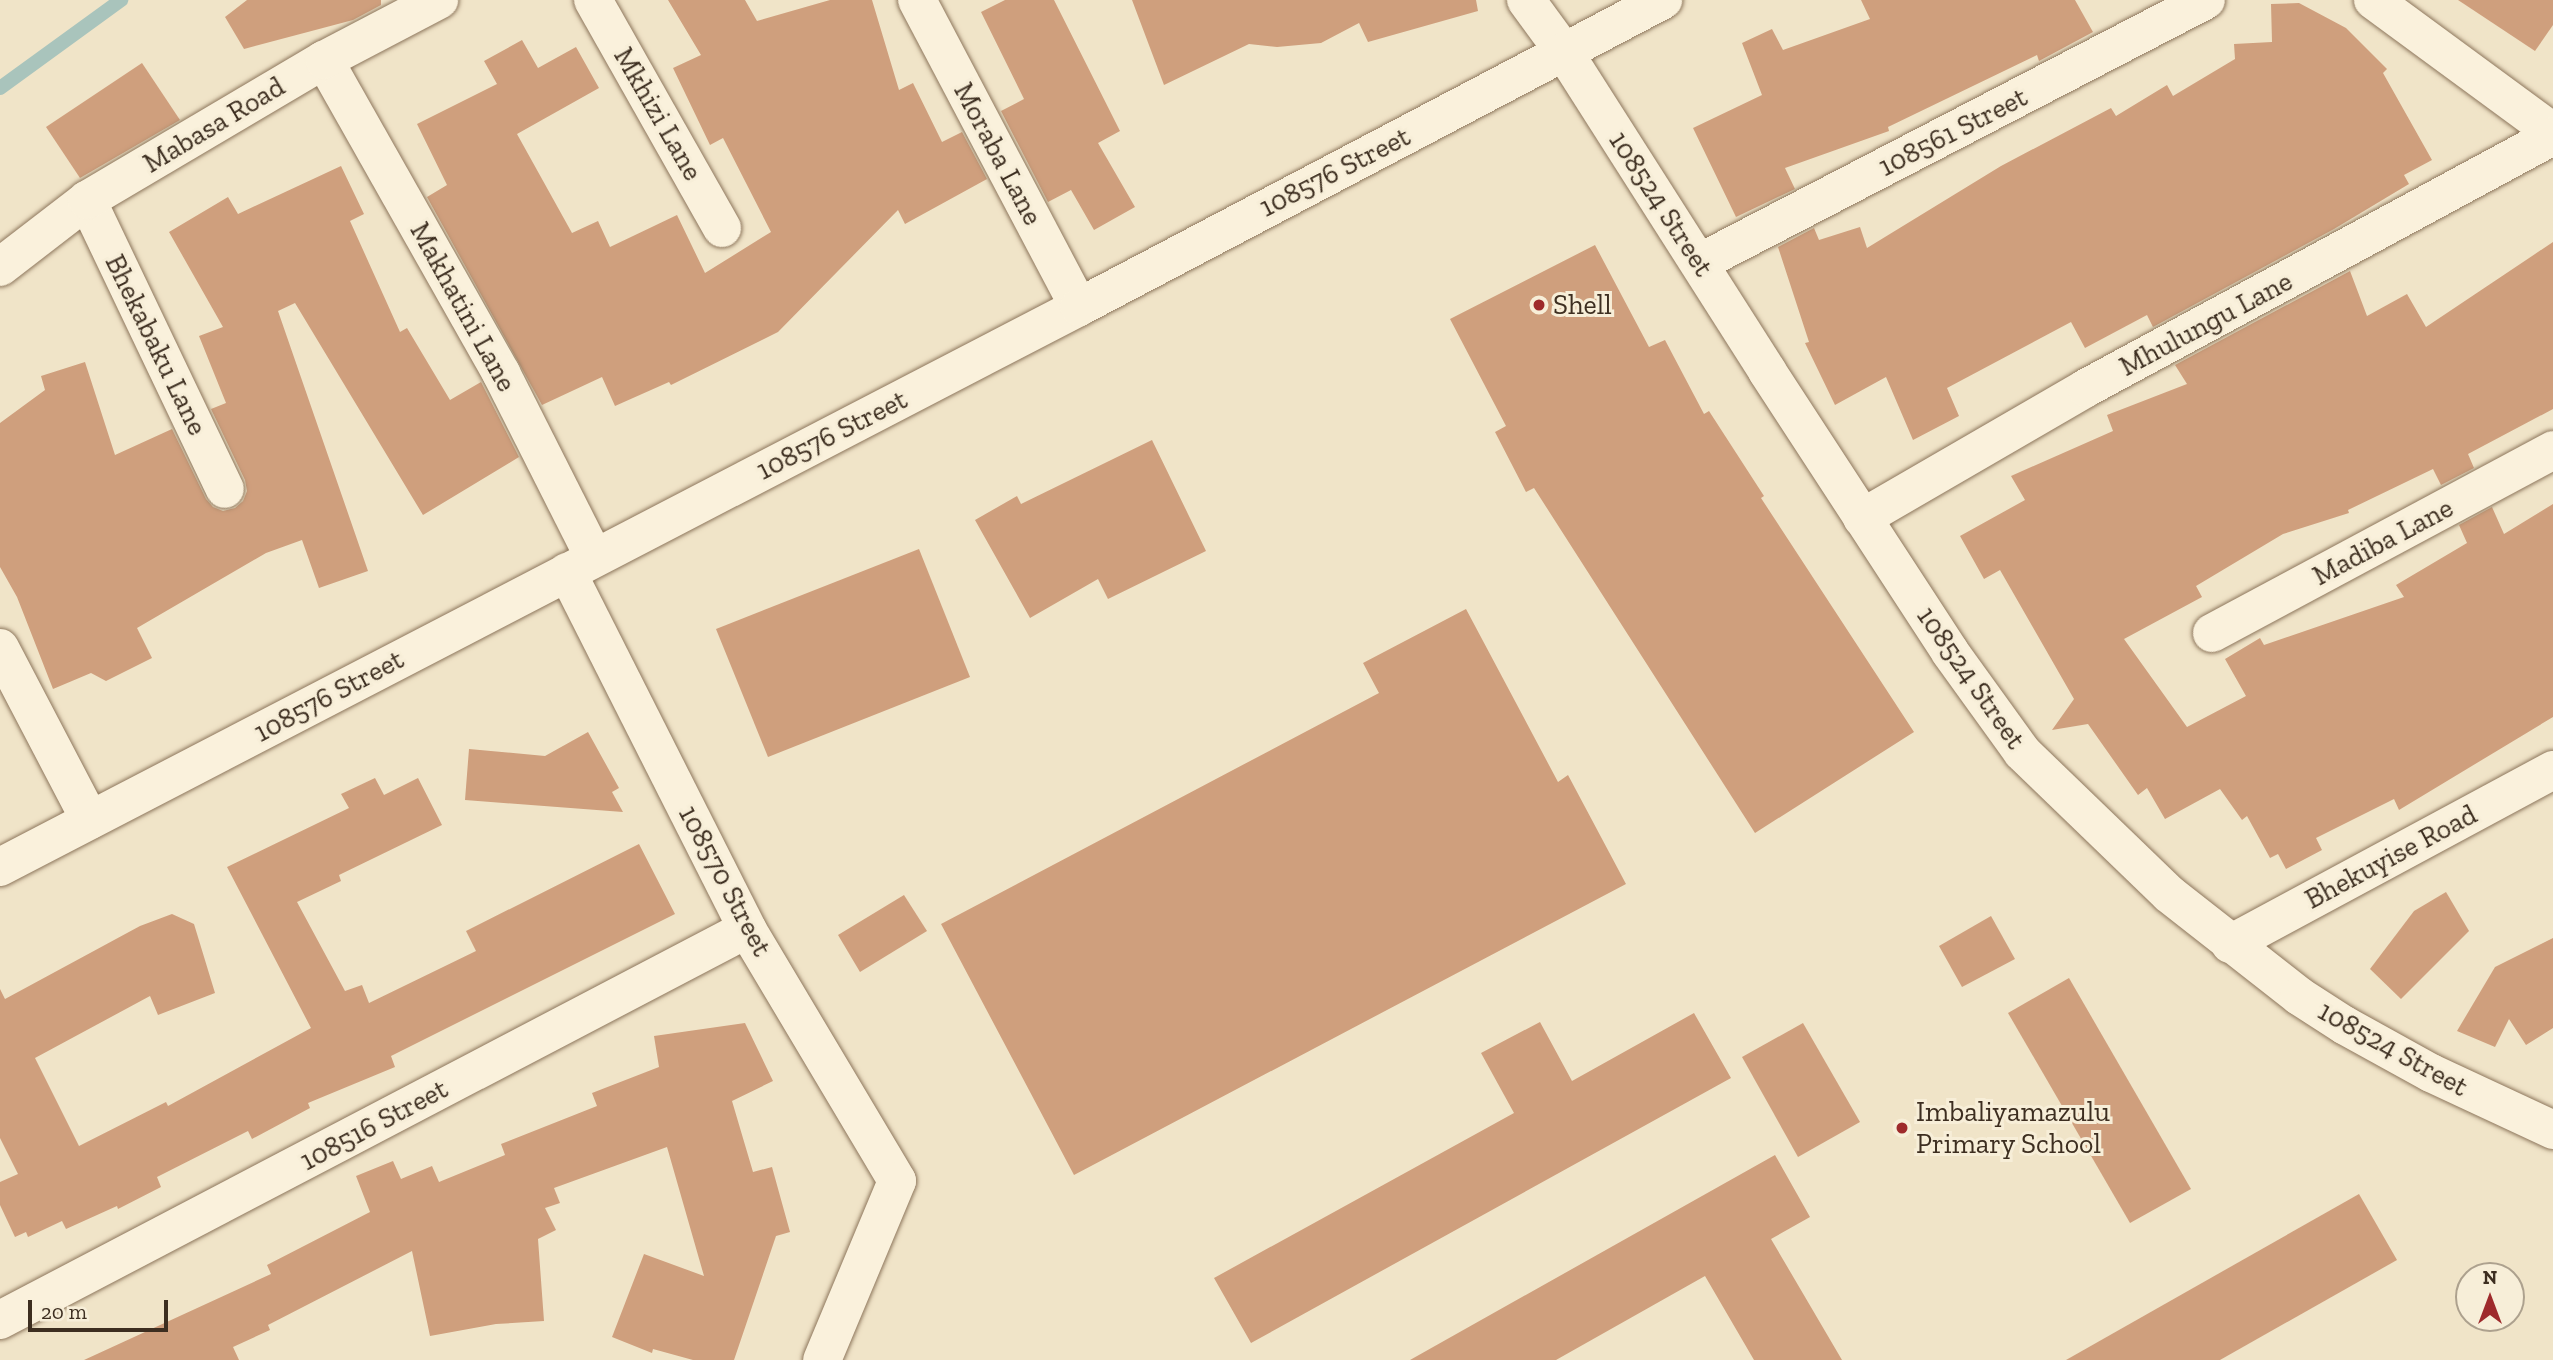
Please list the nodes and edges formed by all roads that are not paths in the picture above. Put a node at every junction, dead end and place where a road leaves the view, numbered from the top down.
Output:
1 (439, 0) edge
2 (593, 0) edge
3 (917, 0) edge
4 (1526, 0) edge
5 (1663, 0) edge
6 (2206, 0) edge
7 (2373, 0) edge
8 (1564, 52) junction
9 (324, 60) junction
10 (2553, 134) edge
11 (87, 200) junction
12 (722, 228) dead end
13 (1699, 263) junction
14 (0, 267) edge
15 (1079, 307) junction
16 (2553, 450) edge
17 (225, 489) dead end
18 (1862, 518) junction
19 (580, 565) junction
20 (2212, 633) dead end
21 (0, 648) edge
22 (2553, 770) edge
23 (90, 820) junction
24 (0, 867) edge
25 (747, 929) junction
26 (2230, 944) junction
27 (2553, 1130) edge
28 (0, 1320) edge
29 (822, 1360) edge

1 - 9 street, Mabasa Road
2 - 12 street, Mkhizi Lane
3 - 15 street, Moraba Lane
4 - 8 street, 108524 Street
5 - 8 street, 108576 Street
6 - 13 street, 108561 Street
7 - 10 street
8 - 13 street, 108524 Street
8 - 15 street, 108576 Street
9 - 11 street, Mabasa Road
9 - 19 street, Makhatini Lane
10 - 18 street, Mhulungu Lane
11 - 14 street, Mabasa Road
11 - 17 street, Bhekabaku Lane
13 - 18 street, 108524 Street
15 - 19 street, 108576 Street
16 - 20 street, Madiba Lane
18 - 26 street, 108524 Street
19 - 23 street, 108576 Street
19 - 25 street, 108570 Street
21 - 23 street
22 - 26 street, Bhekuyise Road
23 - 24 street, 108576 Street
25 - 28 street, 108516 Street
25 - 29 street, 108570 Street
26 - 27 street, 108524 Street

